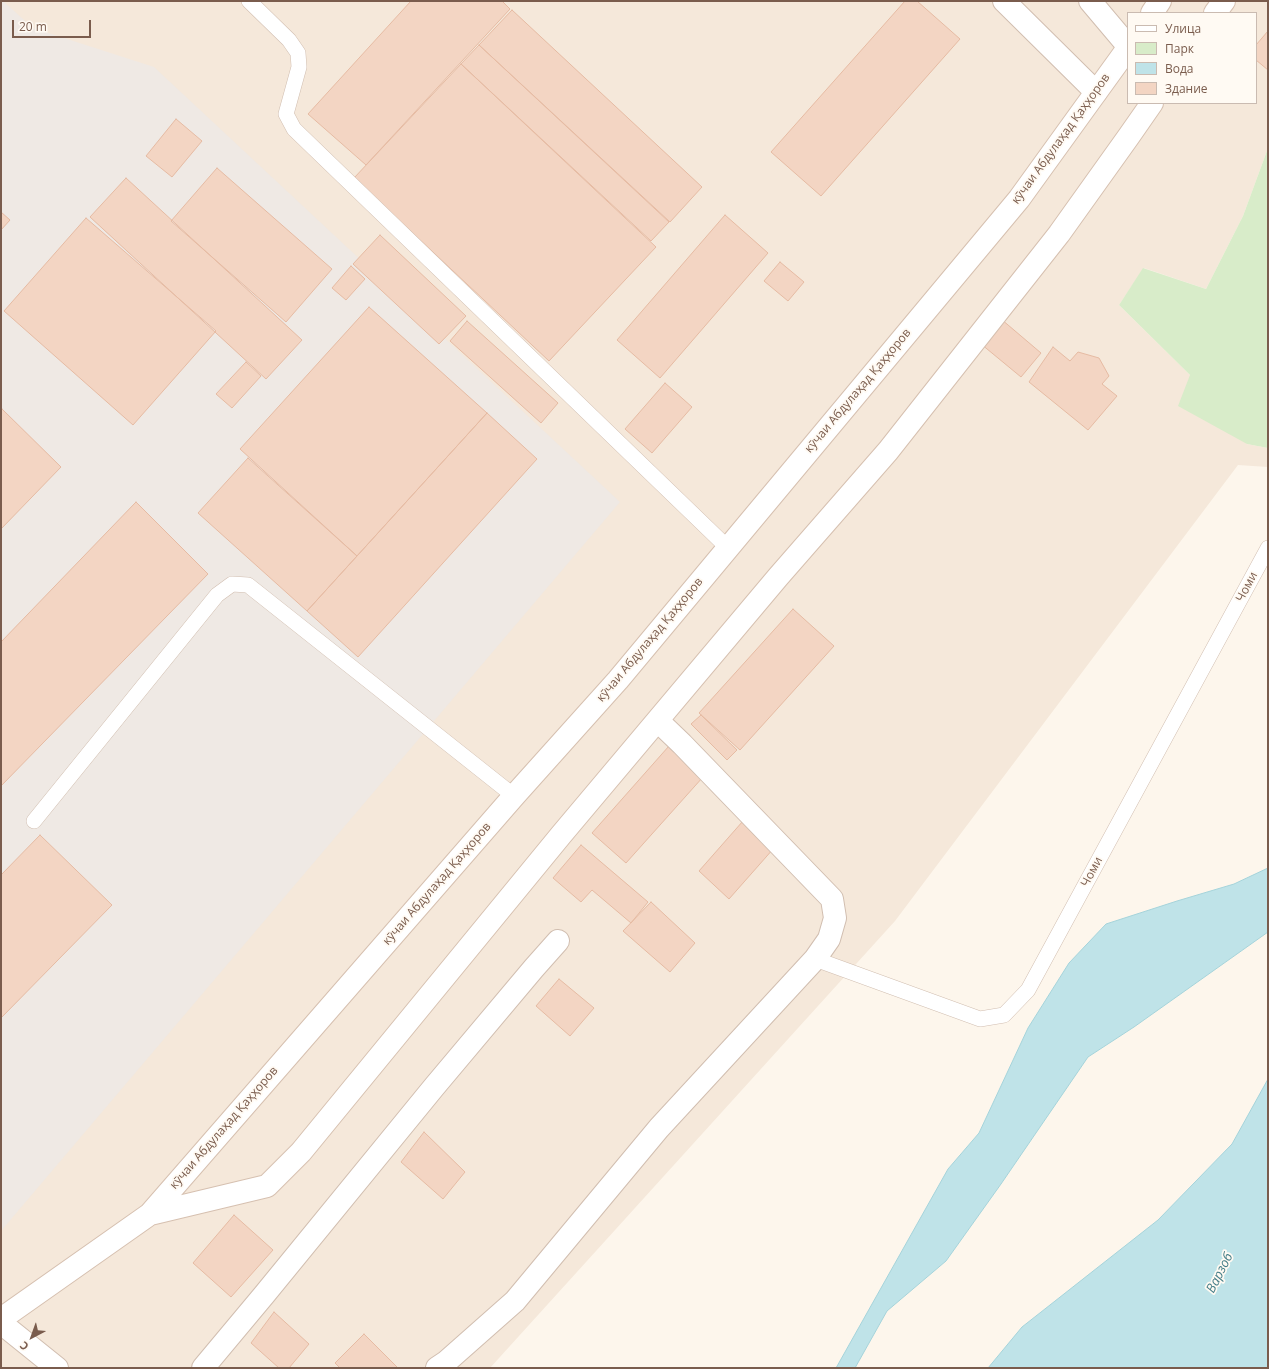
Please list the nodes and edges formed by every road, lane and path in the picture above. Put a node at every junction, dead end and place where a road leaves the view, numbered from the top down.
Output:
1 (249, 1) edge
2 (1004, 1) edge
3 (1090, 1) edge
4 (1160, 1) edge
5 (1224, 1) edge
6 (1153, 12) edge
7 (1216, 12) edge
8 (1127, 46) edge
9 (1127, 48) edge
10 (1096, 92) junction
11 (1151, 104) edge
12 (728, 548) junction
13 (1268, 548) edge
14 (658, 721) junction
15 (514, 796) junction
16 (34, 821) dead end
17 (558, 941) dead end
18 (815, 959) junction
19 (150, 1214) junction
20 (1, 1319) edge
21 (1, 1323) edge
22 (57, 1368) edge
23 (203, 1368) edge
24 (437, 1368) edge

1 - 12 lane
2 - 10 main road
3 - 8 main road
4 - 6 main road
5 - 7 main road
9 - 10 main road, кӯчаи Абдулаҳад Қаҳҳоров
10 - 12 main road, кӯчаи Абдулаҳад Қаҳҳоров
11 - 14 main road, кӯчаи Абдулаҳад Қаҳҳоров
12 - 15 main road, кӯчаи Абдулаҳад Қаҳҳоров
13 - 18 lane, Чоми
14 - 18 main road
14 - 19 main road, кӯчаи Абдулаҳад Қаҳҳоров
15 - 16 lane
15 - 19 main road, кӯчаи Абдулаҳад Қаҳҳоров
17 - 23 main road
18 - 24 main road
19 - 20 main road, кӯчаи Абдулаҳад Қаҳҳоров
21 - 22 main road

